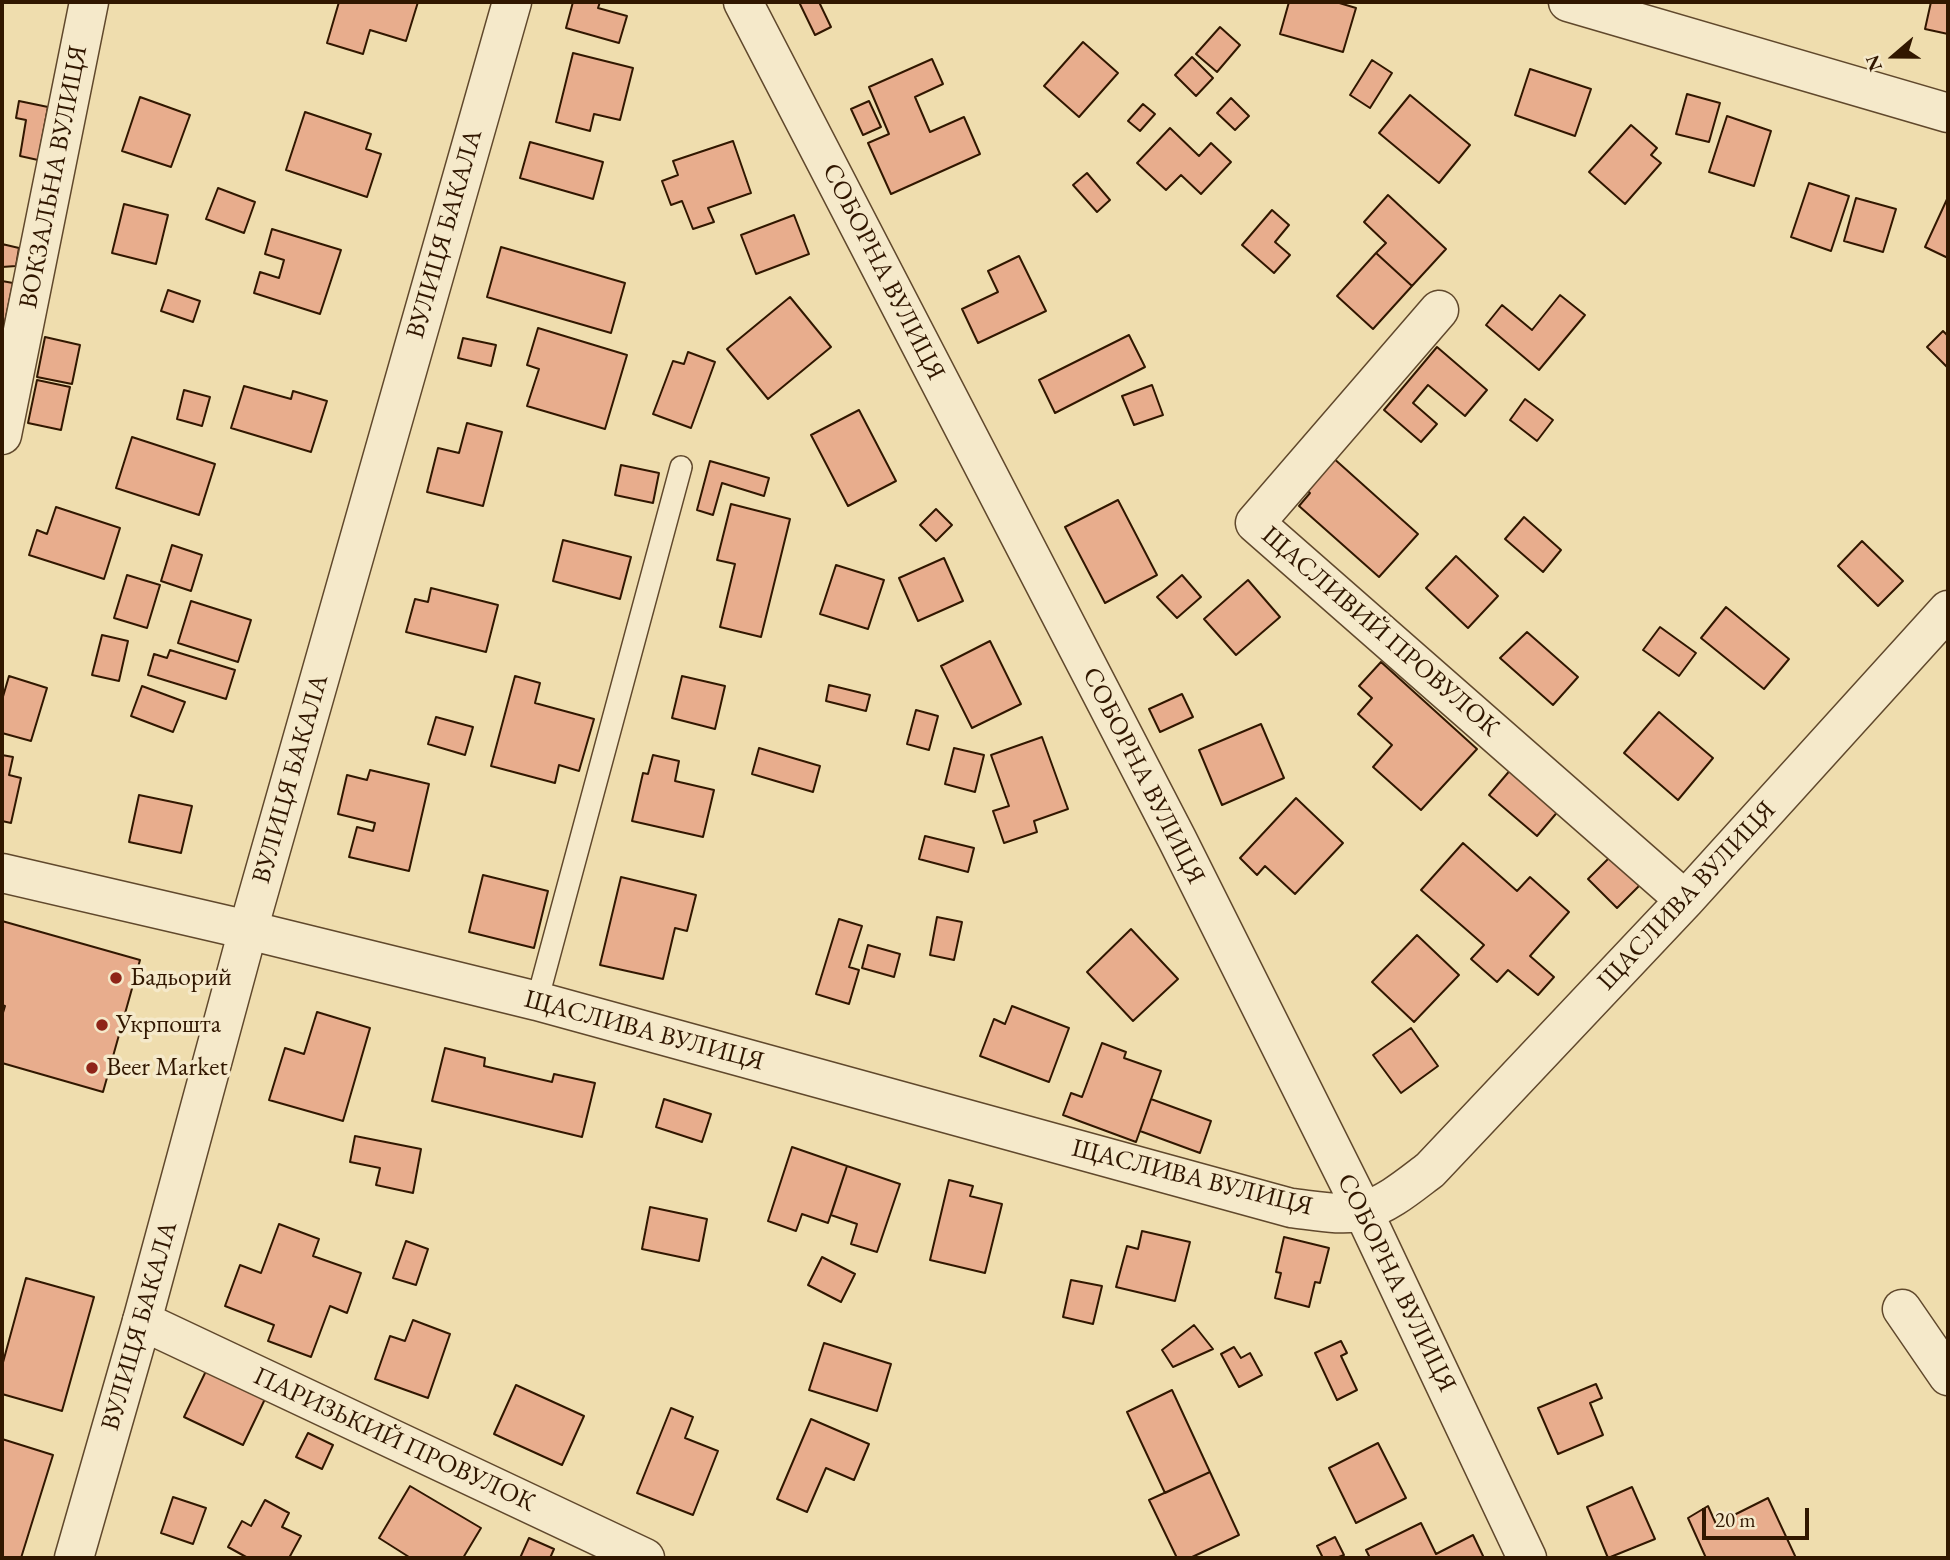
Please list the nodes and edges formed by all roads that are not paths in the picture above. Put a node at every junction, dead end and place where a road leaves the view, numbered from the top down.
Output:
1 (89, 2) edge
2 (512, 2) edge
3 (743, 2) edge
4 (1568, 2) edge
5 (1948, 113) edge
6 (1439, 310) dead end
7 (2, 435) edge
8 (681, 467) dead end
9 (1948, 610) edge
10 (2, 873) edge
11 (1685, 900) junction
12 (248, 930) junction
13 (537, 1001) junction
14 (1363, 1211) junction
15 (1902, 1309) dead end
16 (142, 1321) junction
17 (1948, 1376) edge
18 (74, 1558) edge
19 (645, 1558) edge
20 (1527, 1558) edge

1 - 7 street, ВОКЗАЛЬНА ВУЛИЦЯ
2 - 12 street, ВУЛИЦЯ БАКАЛА
3 - 14 street, СОБОРНА ВУЛИЦЯ
4 - 5 street
6 - 11 street, ЩАСЛИВИЙ ПРОВУЛОК
8 - 13 lane
9 - 11 street, ЩАСЛИВА ВУЛИЦЯ
10 - 12 street
11 - 14 street, ЩАСЛИВА ВУЛИЦЯ
12 - 13 street, ЩАСЛИВА ВУЛИЦЯ
12 - 16 street, ВУЛИЦЯ БАКАЛА
13 - 14 street, ЩАСЛИВА ВУЛИЦЯ
14 - 20 street, СОБОРНА ВУЛИЦЯ
15 - 17 street
16 - 18 street, ВУЛИЦЯ БАКАЛА
16 - 19 street, ПАРИЗЬКИЙ ПРОВУЛОК

